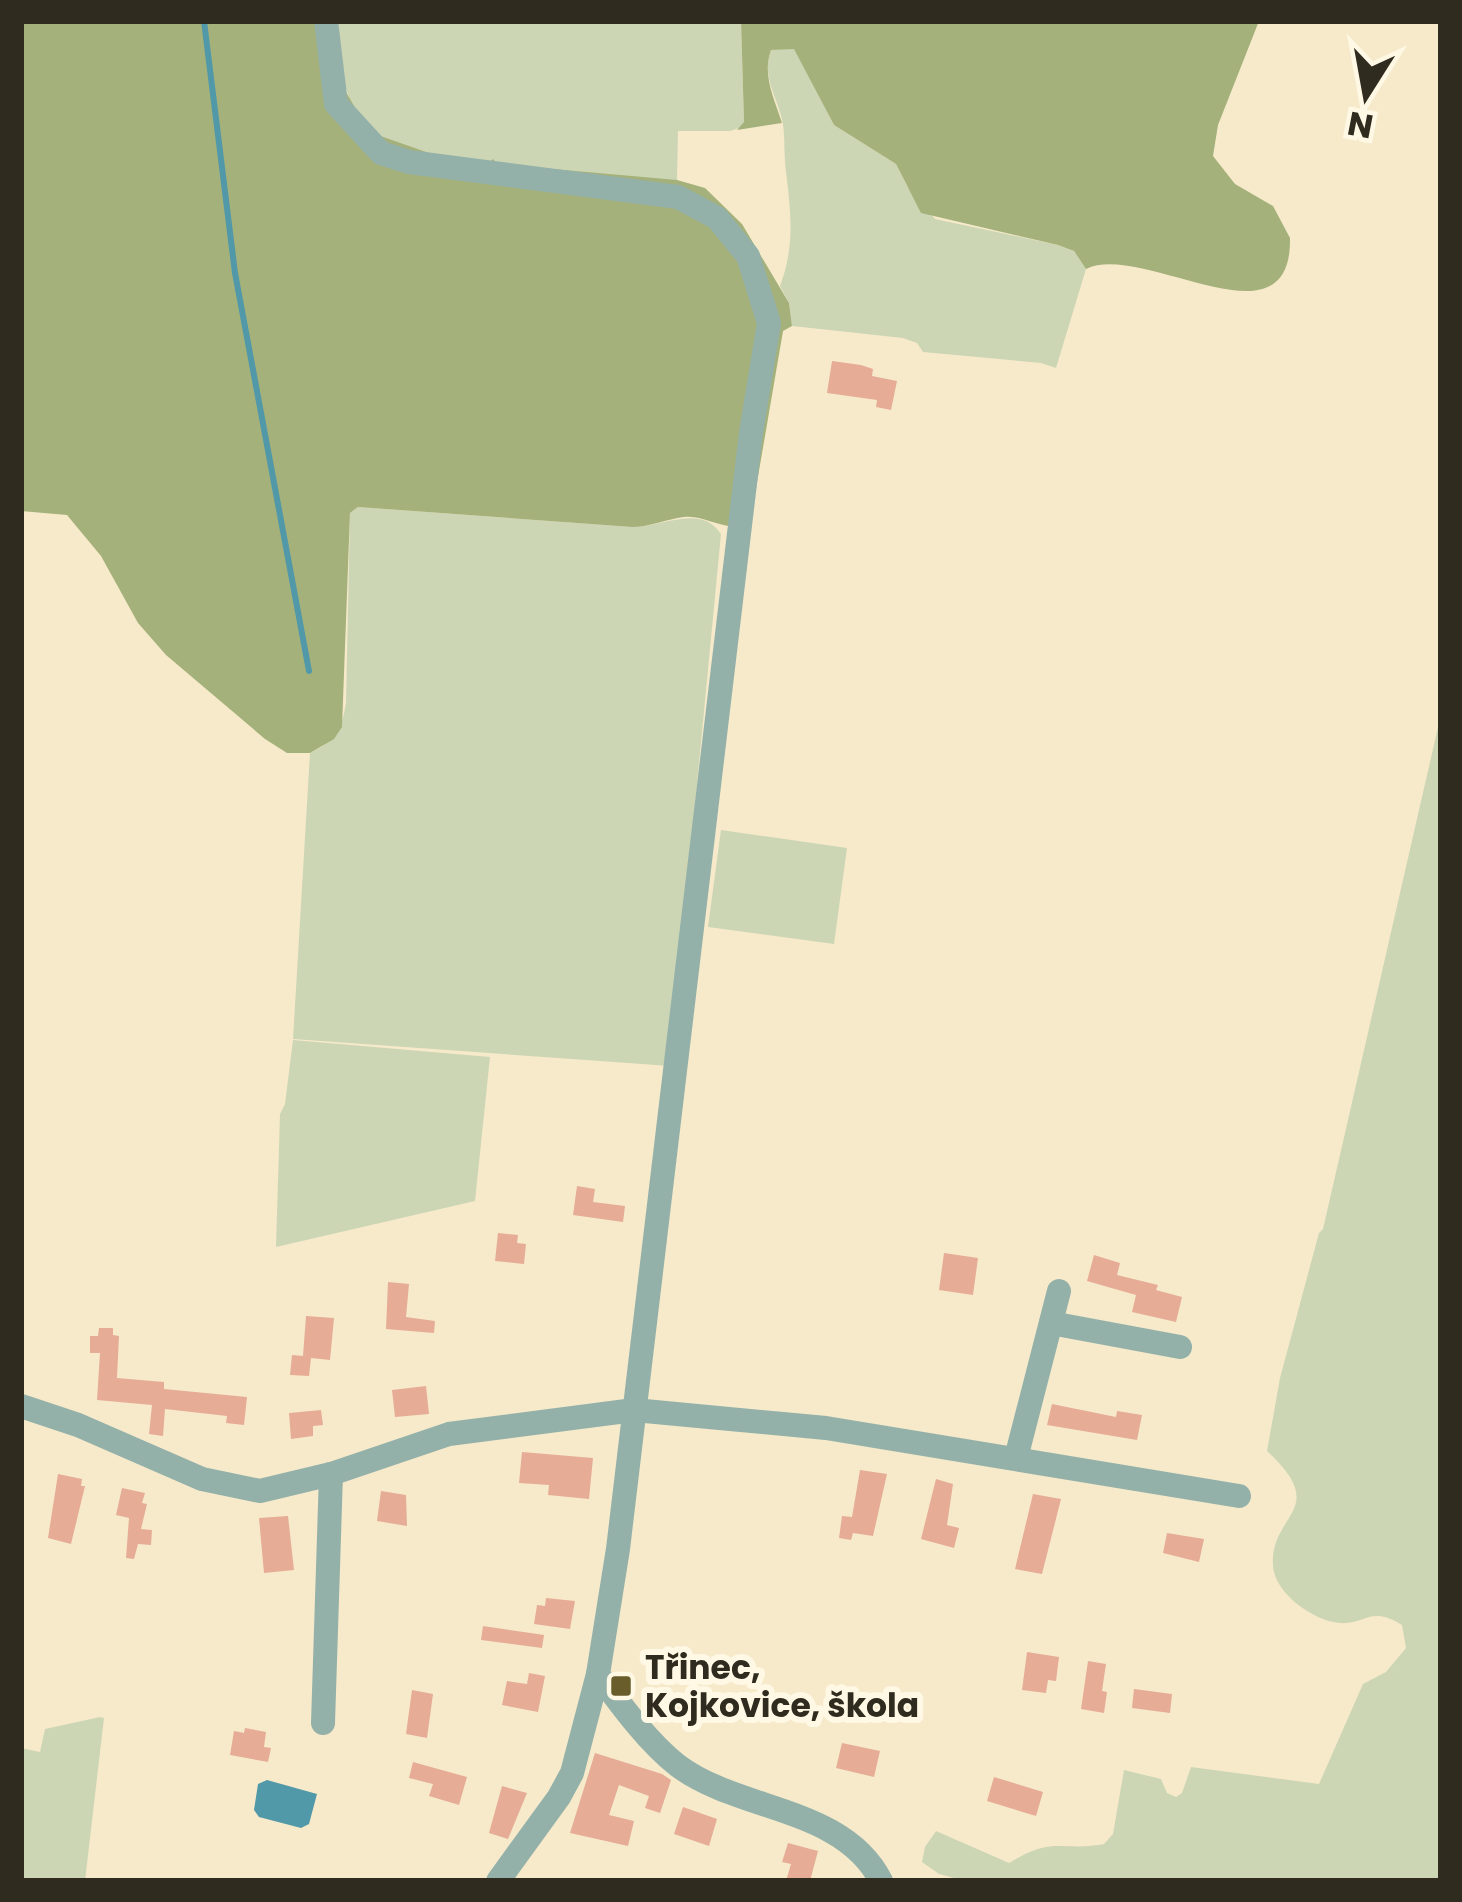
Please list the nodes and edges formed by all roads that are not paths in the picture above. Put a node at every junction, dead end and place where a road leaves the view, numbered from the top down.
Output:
1 (326, 21) edge
2 (1059, 1292) dead end
3 (1051, 1323) junction
4 (1180, 1347) dead end
5 (21, 1406) edge
6 (634, 1410) junction
7 (1016, 1458) junction
8 (331, 1474) junction
9 (1239, 1496) dead end
10 (598, 1674) junction
11 (323, 1723) dead end
12 (498, 1881) edge
13 (881, 1881) edge

1 - 6 street
2 - 3 street
3 - 4 street
3 - 7 street
5 - 8 street
6 - 7 street
6 - 8 street
6 - 10 street
7 - 9 street
8 - 11 street
10 - 12 street
10 - 13 street

